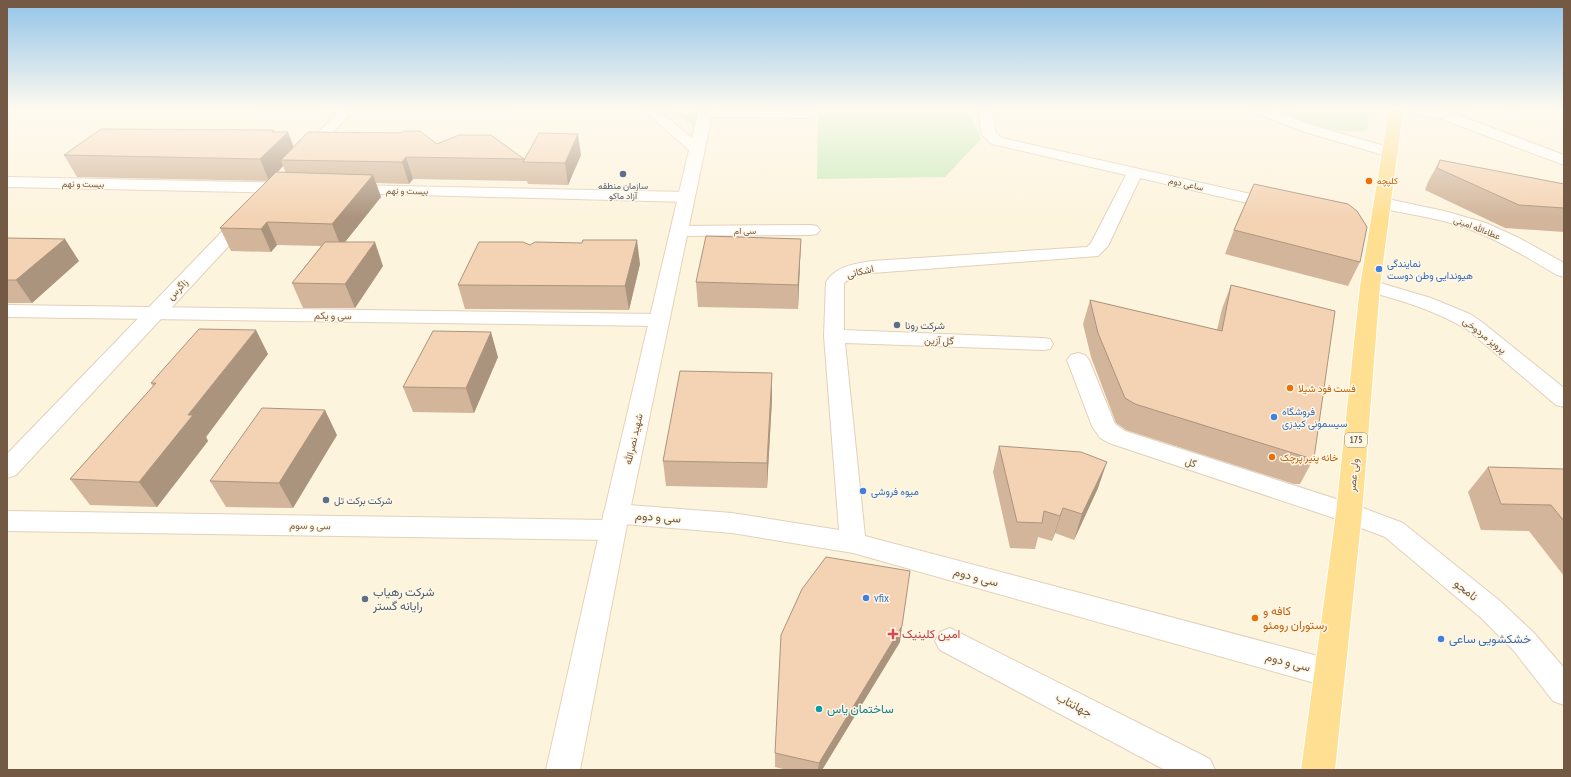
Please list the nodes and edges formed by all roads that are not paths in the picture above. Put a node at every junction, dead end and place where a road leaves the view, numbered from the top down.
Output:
1 (313, 146) edge
2 (694, 146) edge
3 (1024, 146) edge
4 (1370, 146) edge
5 (1391, 146) edge
6 (1528, 146) edge
7 (697, 149) joint
8 (1390, 152) junction
9 (1564, 160) edge
10 (1135, 172) junction
11 (7, 182) edge
12 (273, 188) junction
13 (305, 189) edge
14 (329, 189) edge
15 (687, 197) junction
16 (1383, 203) junction
17 (1296, 209) edge
18 (811, 230) dead end
19 (679, 231) junction
20 (1564, 271) edge
21 (1370, 286) junction
22 (7, 311) edge
23 (155, 313) junction
24 (659, 320) junction
25 (834, 336) junction
26 (1043, 344) dead end
27 (1078, 360) dead end
28 (1564, 400) edge
29 (7, 469) edge
30 (1349, 514) junction
31 (7, 521) edge
32 (614, 522) junction
33 (853, 543) junction
34 (950, 641) dead end
35 (1329, 673) junction
36 (1564, 691) edge
37 (563, 770) edge
38 (1198, 770) edge
39 (1318, 770) edge

1 - 12 street, زاگرس
2 - 7 street
3 - 10 street, ساعی دوم
4 - 8 street
5 - 8 main road, ولی عصر / 175
6 - 9 street
7 - 15 street, شهید نصرالله
8 - 16 main road, ولی عصر / 175
10 - 17 street, ساعی دوم
10 - 25 street, اشکانی
11 - 12 street, بیست و نهم
12 - 13 street, بیست و نهم
12 - 23 street, زاگرس
14 - 15 street, بیست و نهم
15 - 19 street, شهید نصرالله
16 - 20 street, عطاءالله امینی
16 - 21 main road, ولی عصر / 175
18 - 19 street, سی ام
19 - 24 street, شهید نصرالله
21 - 28 street, پرویز مردوخی
21 - 30 main road, ولی عصر / 175
22 - 23 street, سی و یکم
23 - 24 street, سی و یکم
23 - 29 street, زاگرس
24 - 32 street, شهید نصرالله
25 - 26 street, گل آزین
25 - 33 street, اشکانی
27 - 30 street, گل
30 - 35 main road, ولی عصر / 175
30 - 36 street, نامجو
31 - 32 street, سی و سوم
32 - 33 street, سی و دوم
32 - 37 street, شهید نصرالله
33 - 35 street, سی و دوم
34 - 38 street, جهانتاب
35 - 39 main road, ولی عصر / 175

